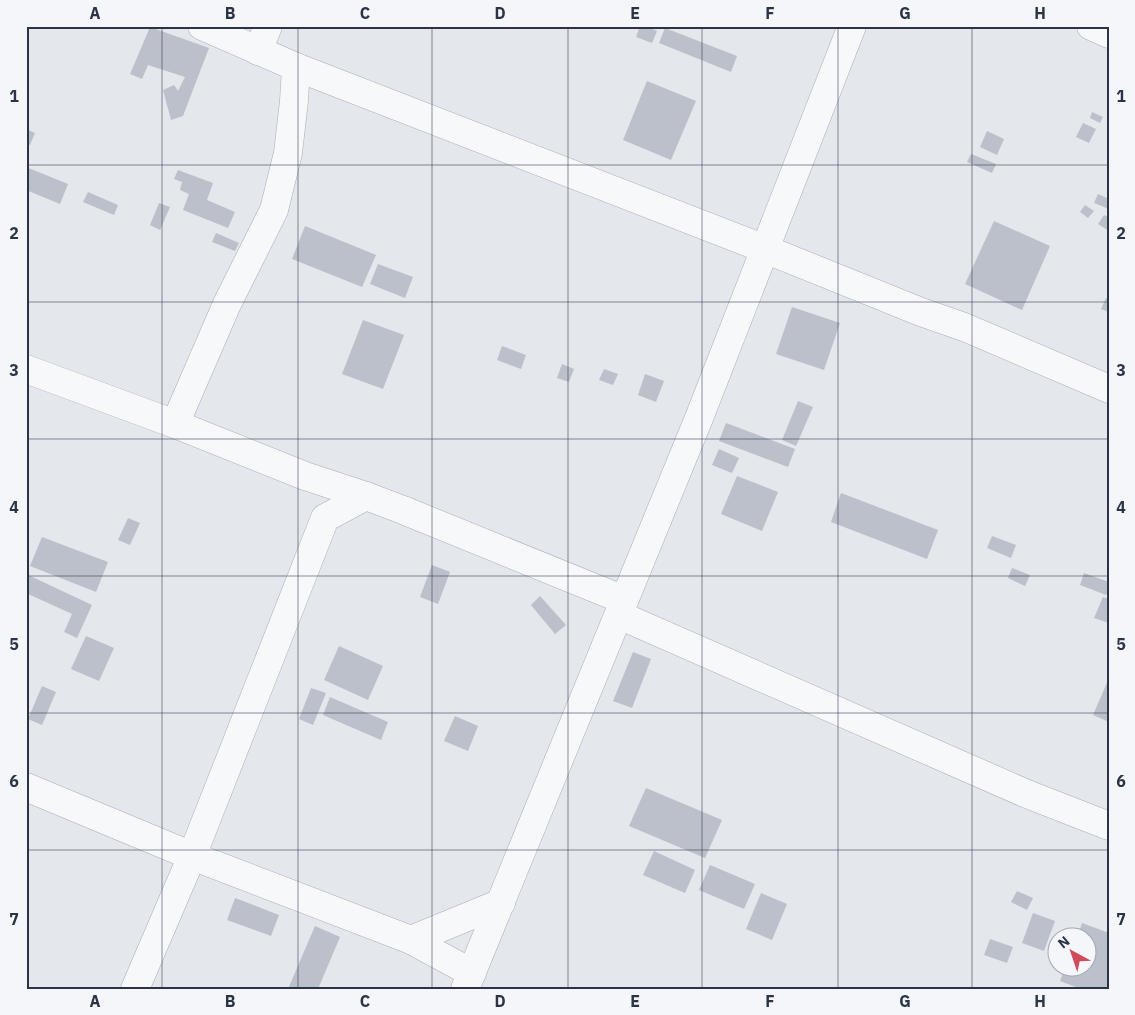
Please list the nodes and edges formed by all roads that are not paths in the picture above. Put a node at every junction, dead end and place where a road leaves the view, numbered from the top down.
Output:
1 (202, 26) edge
2 (268, 26) edge
3 (852, 26) edge
4 (1091, 26) edge
5 (1109, 34) edge
6 (258, 51) junction
7 (296, 67) junction
8 (765, 249) junction
9 (26, 369) edge
10 (1109, 389) edge
11 (175, 424) junction
12 (305, 476) junction
13 (366, 496) junction
14 (325, 518) junction
15 (621, 608) junction
16 (26, 787) edge
17 (1109, 826) edge
18 (192, 856) junction
19 (501, 903) junction
20 (411, 940) junction
21 (471, 984) edge
22 (136, 989) edge

1 - 6 street
2 - 6 street
3 - 8 street
4 - 5 street
6 - 7 street
7 - 8 street
7 - 11 street
8 - 10 street
8 - 15 street
9 - 11 street
11 - 12 street
12 - 13 street
12 - 14 street
13 - 14 street
13 - 15 street
14 - 18 street
15 - 17 street
15 - 19 street
16 - 18 street
18 - 20 street
18 - 22 street
19 - 20 street
19 - 21 street
20 - 21 street

